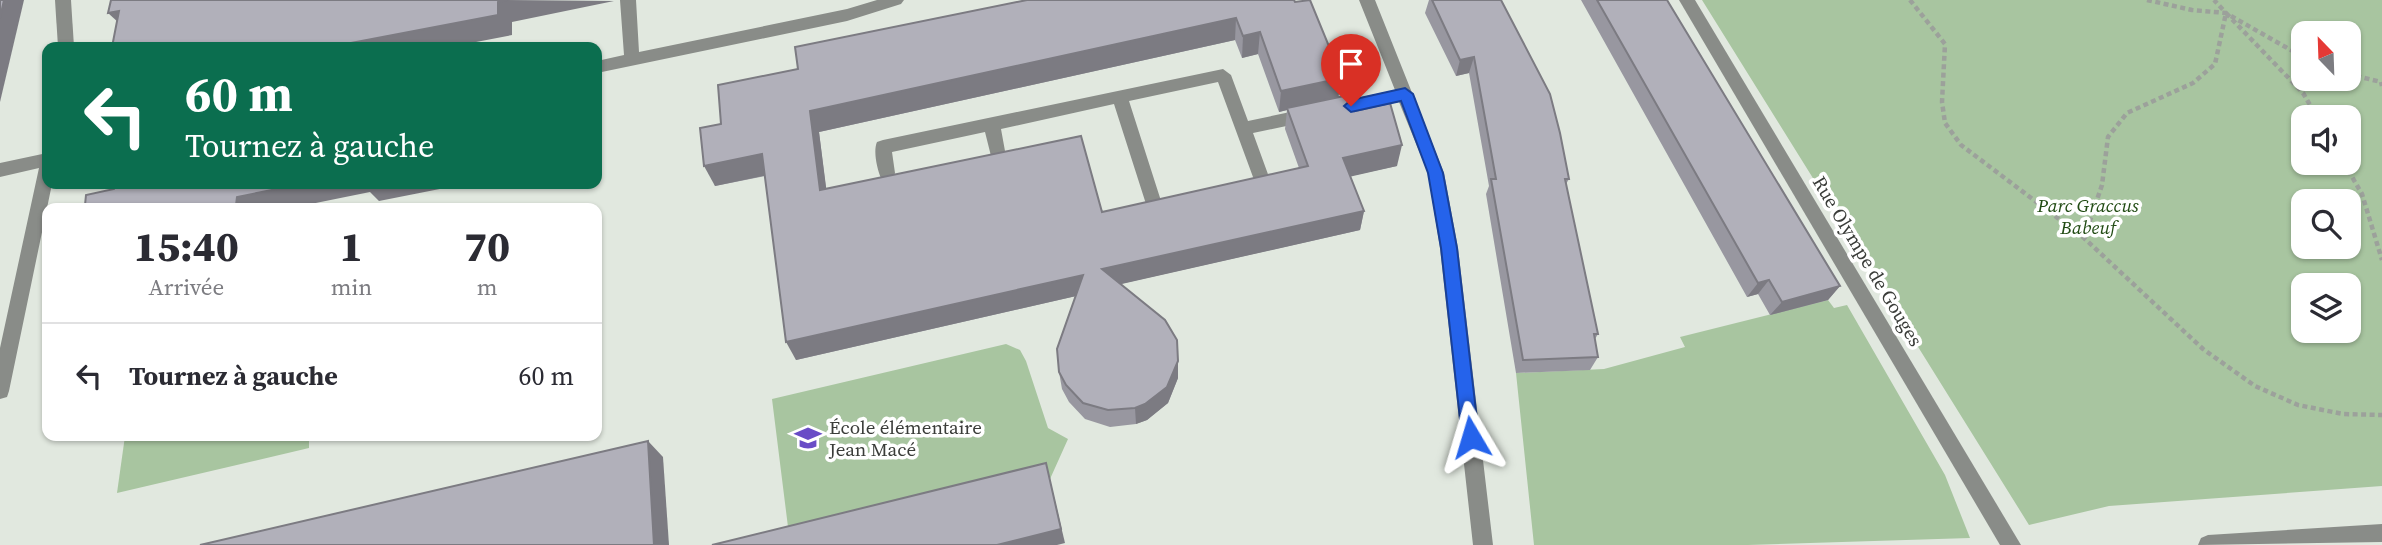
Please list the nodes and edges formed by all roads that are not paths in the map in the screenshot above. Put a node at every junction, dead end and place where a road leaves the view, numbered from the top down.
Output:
1 (63, 0) edge
2 (628, 0) edge
3 (896, 0) edge
4 (1367, 0) edge
5 (1687, 0) edge
6 (66, 42) edge
7 (632, 60) junction
8 (602, 66) edge
9 (1405, 94) junction
10 (1120, 97) junction
11 (992, 124) junction
12 (1243, 130) junction
13 (998, 151) edge
14 (42, 161) edge
15 (0, 170) edge
16 (887, 173) edge
17 (1261, 177) edge
18 (43, 189) edge
19 (1154, 204) edge
20 (0, 391) edge
21 (2382, 533) edge
22 (2357, 539) edge
23 (1483, 545) edge
24 (2011, 545) edge
25 (2208, 545) edge

1 - 6 street
2 - 7 street
3 - 7 street
4 - 9 street
5 - 24 street, Rue Olympe de Gouges
7 - 8 street
9 - 12 street
9 - 23 street
10 - 11 street
10 - 12 street
10 - 19 street
11 - 13 street
11 - 16 street
12 - 17 street
14 - 15 street
18 - 20 street
21 - 22 street
22 - 25 street

